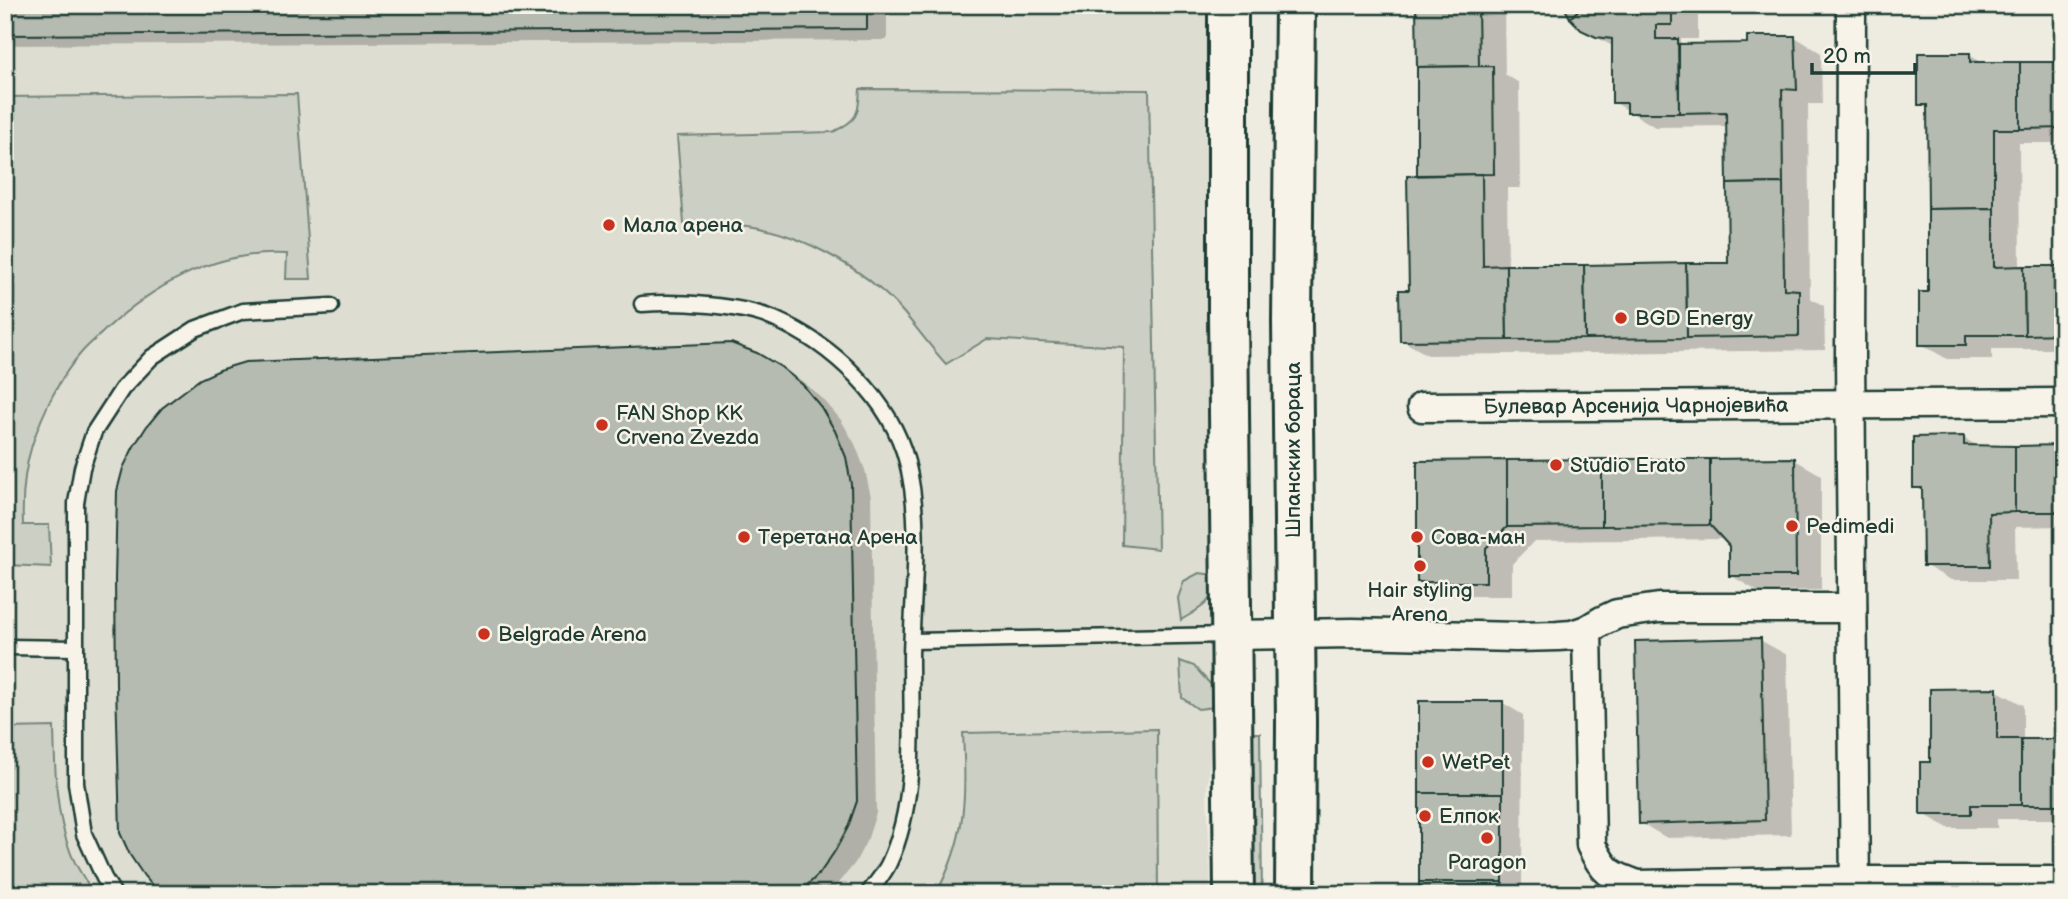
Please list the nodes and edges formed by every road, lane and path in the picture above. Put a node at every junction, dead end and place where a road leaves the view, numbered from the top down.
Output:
1 (1228, 5) edge
2 (1295, 5) edge
3 (1851, 5) edge
4 (642, 304) dead end
5 (331, 306) dead end
6 (2063, 403) edge
7 (1850, 404) junction
8 (1422, 407) dead end
9 (1852, 608) junction
10 (1587, 630) junction
11 (1294, 634) junction
12 (1231, 635) junction
13 (912, 641) junction
14 (5, 647) edge
15 (76, 648) junction
16 (2063, 880) edge
17 (1855, 887) edge
18 (114, 894) edge
19 (868, 894) edge
20 (1234, 894) edge
21 (1295, 894) edge

1 - 12 street
2 - 11 street, Шпанских бораца
3 - 7 street
4 - 13 lane
5 - 15 lane
6 - 7 street, Булевар Арсенија Чарнојевића
7 - 8 street, Булевар Арсенија Чарнојевића
7 - 9 street
9 - 10 street
9 - 17 street
10 - 11 street
10 - 17 street
11 - 12 street
11 - 21 street, Шпанских бораца
12 - 13 lane
12 - 20 street
13 - 19 lane
14 - 15 lane
15 - 18 lane
16 - 17 street

